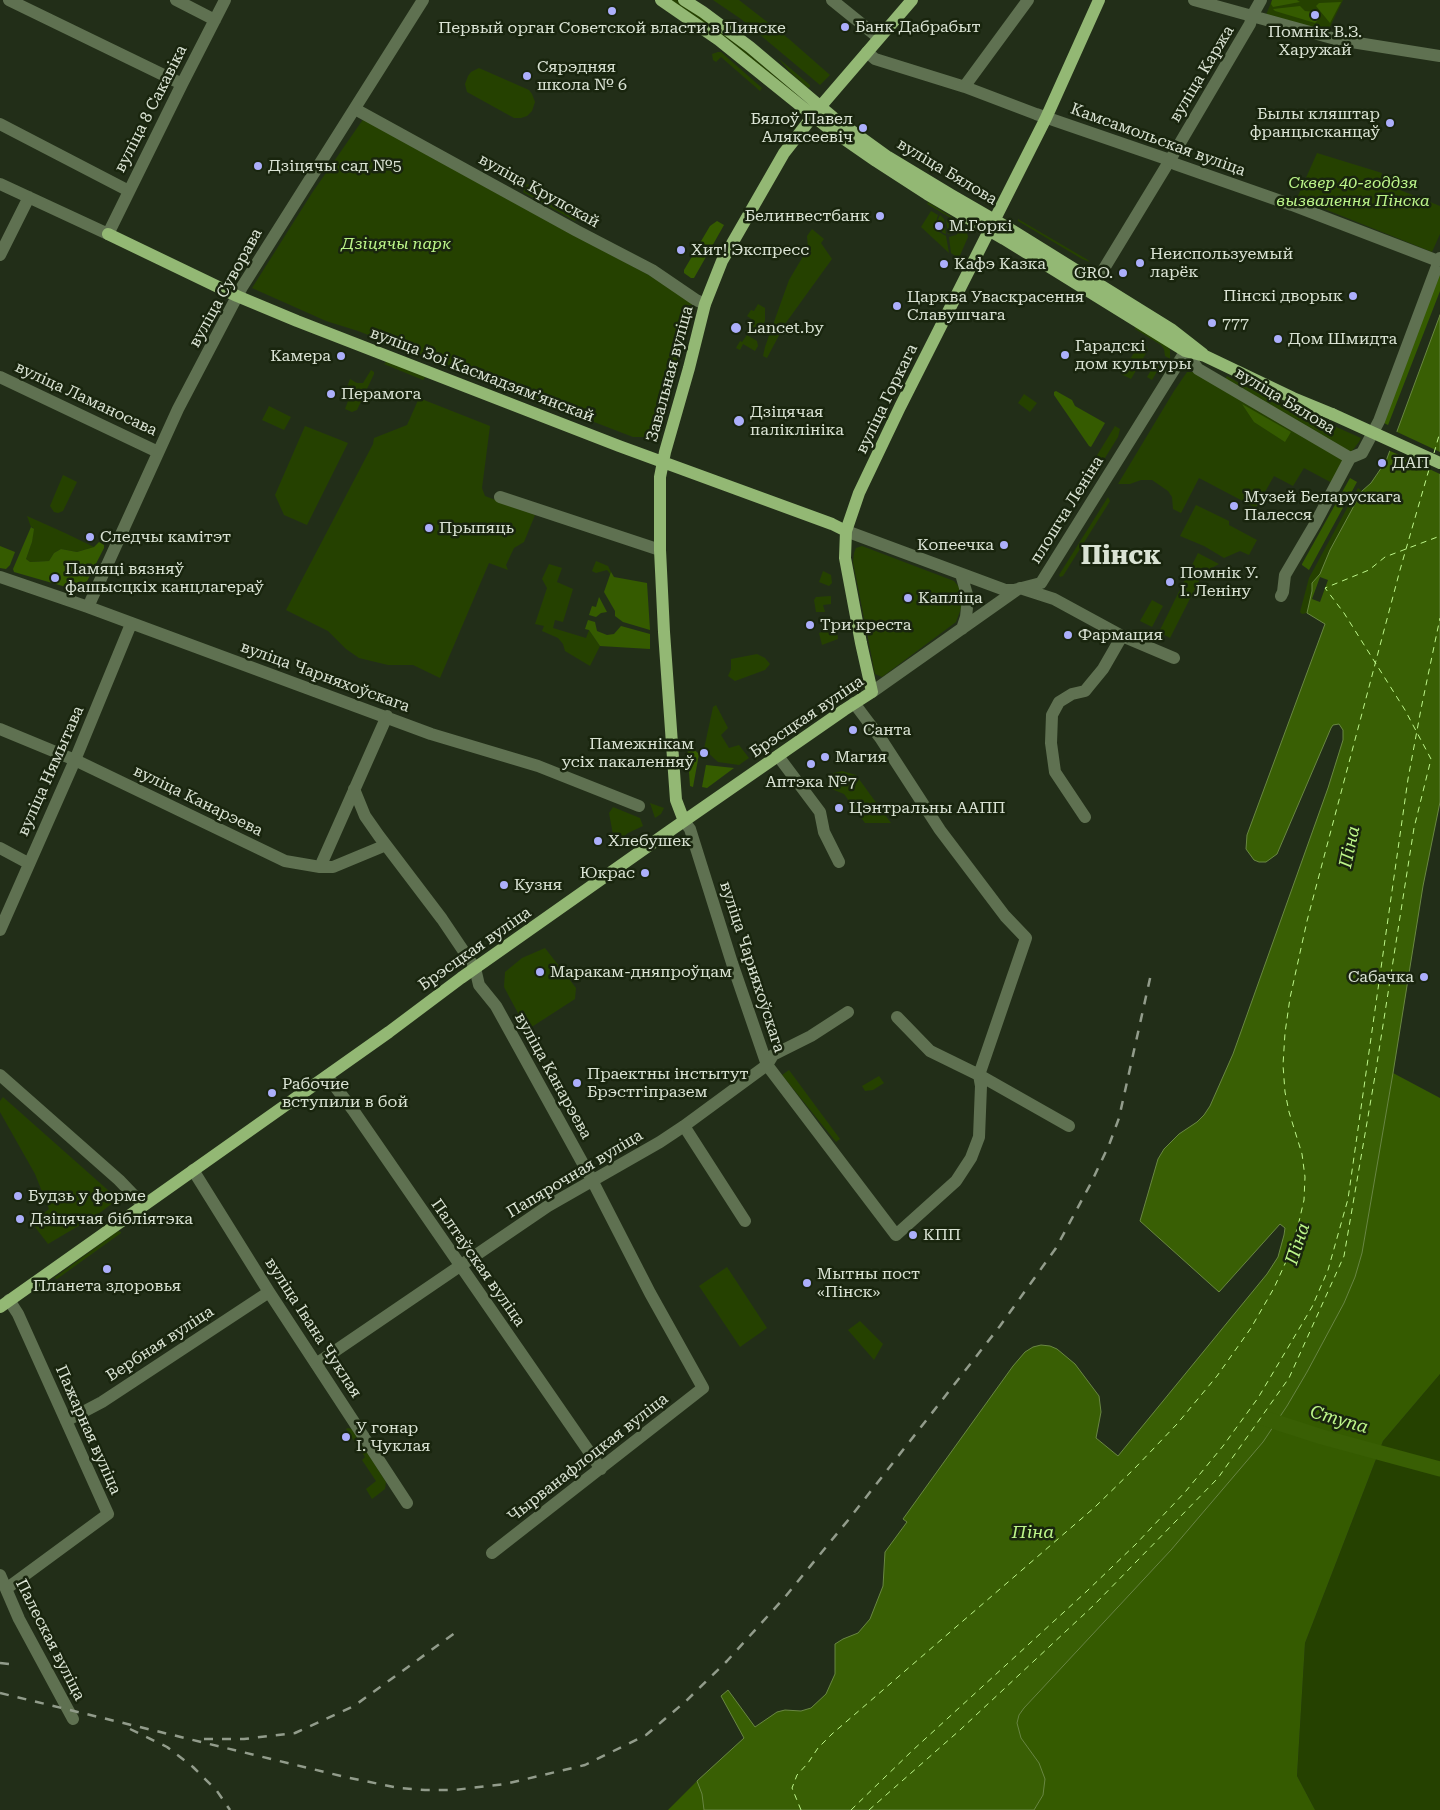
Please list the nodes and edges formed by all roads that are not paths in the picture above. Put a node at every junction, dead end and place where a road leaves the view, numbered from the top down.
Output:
1 (9, 0) edge
2 (176, 0) edge
3 (225, 0) edge
4 (423, 0) edge
5 (660, 0) edge
6 (684, 0) edge
7 (832, 0) edge
8 (912, 0) edge
9 (1028, 0) edge
10 (1099, 0) edge
11 (1194, 0) edge
12 (1261, 0) edge
13 (1252, 16) junction
14 (215, 20) junction
15 (879, 38) junction
16 (867, 52) junction
17 (1440, 56) edge
18 (182, 84) junction
19 (965, 87) junction
20 (356, 109) junction
21 (816, 111) junction
22 (1046, 118) junction
23 (0, 124) edge
24 (1170, 160) junction
25 (0, 184) edge
26 (129, 191) junction
27 (29, 197) junction
28 (992, 225) junction
29 (108, 234) junction
30 (0, 255) edge
31 (1439, 260) edge
32 (1093, 286) junction
33 (237, 296) junction
34 (705, 304) junction
35 (1187, 347) junction
36 (0, 376) edge
37 (158, 452) junction
38 (1350, 458) junction
39 (664, 461) junction
40 (1440, 463) edge
41 (500, 497) dead end
42 (846, 530) junction
43 (660, 550) junction
44 (961, 574) junction
45 (0, 577) edge
46 (1020, 588) junction
47 (1281, 596) dead end
48 (88, 607) junction
49 (131, 624) junction
50 (962, 629) junction
51 (1122, 636) junction
52 (1174, 658) dead end
53 (872, 692) junction
54 (854, 703) junction
55 (387, 716) junction
56 (0, 729) edge
57 (778, 756) junction
58 (75, 760) junction
59 (354, 789) junction
60 (638, 806) dead end
61 (1085, 817) dead end
62 (684, 821) junction
63 (386, 844) junction
64 (0, 848) edge
65 (839, 862) dead end
66 (28, 863) junction
67 (320, 867) junction
68 (0, 930) edge
69 (475, 968) junction
70 (848, 1012) dead end
71 (897, 1017) dead end
72 (767, 1066) junction
73 (0, 1075) edge
74 (979, 1075) junction
75 (327, 1076) junction
76 (684, 1126) junction
77 (1069, 1126) dead end
78 (193, 1170) junction
79 (592, 1180) junction
80 (143, 1205) junction
81 (745, 1221) dead end
82 (461, 1265) junction
83 (270, 1292) junction
84 (4, 1304) edge
85 (316, 1364) junction
86 (703, 1388) joint
87 (66, 1421) junction
88 (601, 1469) junction
89 (407, 1503) dead end
90 (492, 1552) dead end
91 (0, 1576) edge
92 (6, 1589) junction
93 (72, 1719) dead end

1 - 18 street
2 - 14 street
3 - 14 street, вуліца 8 Сакавіка
4 - 20 street, вуліца Суворава
5 - 21 main road, вуліца Бялова
6 - 21 main road, вуліца Бялова
7 - 15 street
8 - 15 main road, Завальная вуліца
9 - 19 street
10 - 22 main road, вуліца Горкага
11 - 13 street
12 - 13 street, вуліца Каржа
13 - 17 street
13 - 24 street, вуліца Каржа
14 - 18 street, вуліца 8 Сакавіка
15 - 16 main road, Завальная вуліца
16 - 19 street, Камсамольская вуліца
16 - 21 main road, Завальная вуліца
18 - 26 street, вуліца 8 Сакавіка
19 - 22 street, Камсамольская вуліца
20 - 33 street, вуліца Суворава
20 - 34 street, вуліца Крупскай
21 - 28 main road, вуліца Бялова
21 - 34 main road, Завальная вуліца
22 - 24 street, Камсамольская вуліца
22 - 28 main road, вуліца Горкага
23 - 26 street
24 - 31 street, Камсамольская вуліца
24 - 32 street, вуліца Каржа
25 - 27 street, вуліца Зоі Касмадзямʼянскай
26 - 29 street, вуліца 8 Сакавіка
27 - 29 street, вуліца Зоі Касмадзямʼянскай
27 - 30 street
28 - 32 main road, вуліца Бялова
28 - 42 main road, вуліца Горкага
29 - 33 main road, вуліца Зоі Касмадзямʼянскай
31 - 38 street
32 - 35 main road, вуліца Бялова
33 - 37 street, вуліца Суворава
33 - 39 main road, вуліца Зоі Касмадзямʼянскай
34 - 39 main road, Завальная вуліца
35 - 38 street, вуліца Бялова
35 - 40 main road, вуліца Бялова, bridge
35 - 46 street, плошча Леніна
36 - 37 street, вуліца Ламаносава
37 - 48 street, вуліца Суворава
38 - 47 street
39 - 42 main road, вуліца Зоі Касмадзямʼянскай
39 - 43 main road, Завальная вуліца
41 - 43 street
42 - 44 street, вуліца Зоі Касмадзямʼянскай
42 - 53 main road, вуліца Горкага
43 - 62 main road, Завальная вуліца
44 - 46 street, вуліца Зоі Касмадзямʼянскай
44 - 50 street
45 - 48 street, вуліца Чарняхоўскага
46 - 50 street, Брэсцкая вуліца
46 - 51 street
48 - 49 street, вуліца Чарняхоўскага
49 - 55 street, вуліца Чарняхоўскага
49 - 58 street, вуліца Нямытава
50 - 53 street, Брэсцкая вуліца
51 - 52 street
51 - 61 street
53 - 54 main road, Брэсцкая вуліца
54 - 57 main road, Брэсцкая вуліца
54 - 74 street
55 - 59 street
55 - 60 street, вуліца Чарняхоўскага
56 - 58 street, вуліца Канарэева
57 - 62 main road, Брэсцкая вуліца
57 - 65 street
58 - 66 street, вуліца Нямытава
58 - 67 street, вуліца Канарэева
59 - 63 street, вуліца Канарэева
59 - 67 street
62 - 69 main road, Брэсцкая вуліца
62 - 72 street, вуліца Чарняхоўскага
63 - 67 street, вуліца Канарэева
63 - 69 street, вуліца Канарэева
64 - 66 street
66 - 68 street, вуліца Нямытава
69 - 75 main road, Брэсцкая вуліца
69 - 79 street, вуліца Канарэева
70 - 72 street, Папярочная вуліца
71 - 74 street
72 - 74 street, вуліца Чарняхоўскага
72 - 76 street, Папярочная вуліца
73 - 80 street
74 - 77 street
75 - 78 main road, Брэсцкая вуліца
75 - 82 street, Палтаўская вуліца
76 - 79 street, Папярочная вуліца
76 - 81 street
78 - 80 main road, Брэсцкая вуліца
78 - 83 street, вуліца Івана Чуклая
79 - 82 street, Папярочная вуліца
79 - 86 street, вуліца Канарэева
80 - 84 main road, Брэсцкая вуліца
82 - 85 street, Папярочная вуліца
82 - 88 street, Палтаўская вуліца
83 - 85 street, вуліца Івана Чуклая
83 - 87 street, Вербная вуліца
84 - 87 street, Пажарная вуліца
85 - 89 street, вуліца Івана Чуклая
86 - 88 street, Чырванафлоцкая вуліца
87 - 92 street, Пажарная вуліца
88 - 90 street, Чырванафлоцкая вуліца
91 - 92 street, Палеская вуліца
92 - 93 street, Палеская вуліца

